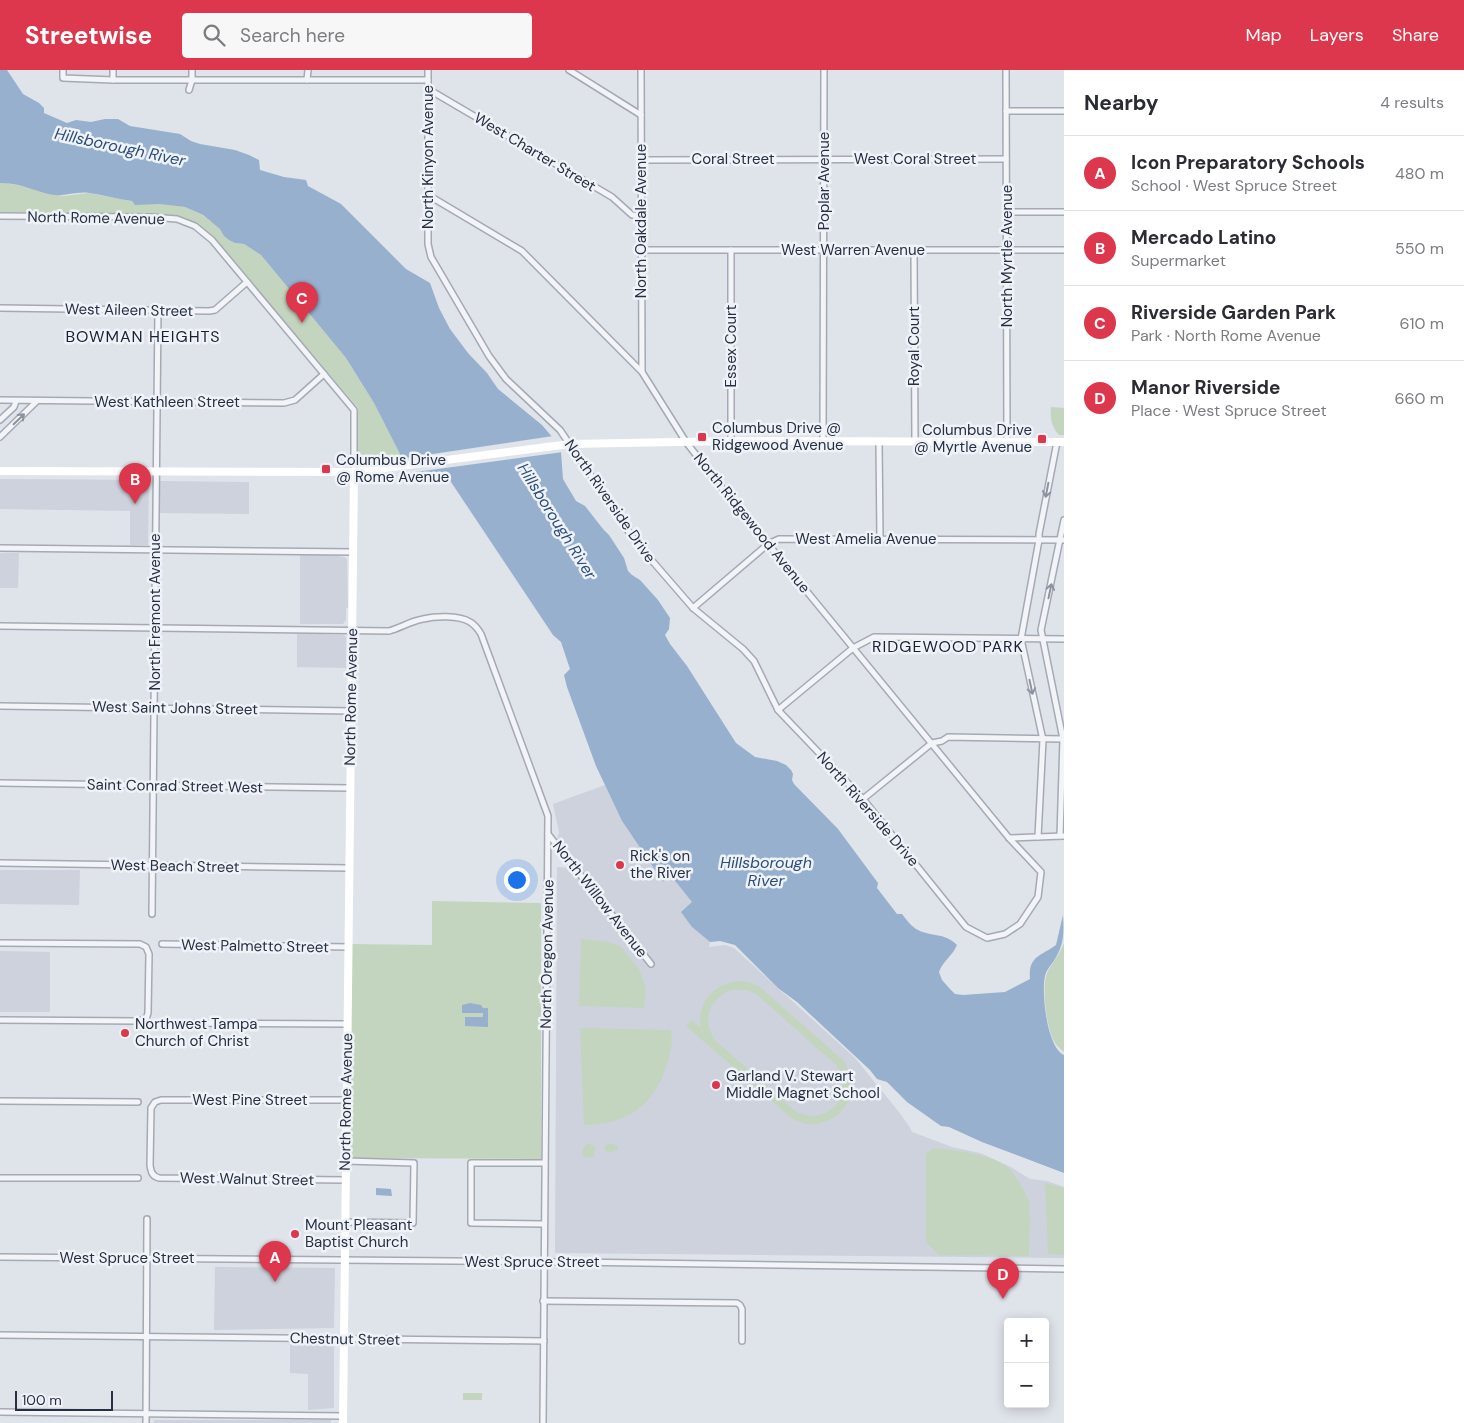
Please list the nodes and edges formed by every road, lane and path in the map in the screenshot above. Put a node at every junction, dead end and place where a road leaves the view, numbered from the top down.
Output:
1 (63, 70) edge
2 (113, 70) edge
3 (192, 70) edge
4 (308, 70) edge
5 (428, 70) edge
6 (569, 70) edge
7 (641, 70) edge
8 (824, 70) edge
9 (1006, 70) edge
10 (113, 80) junction
11 (192, 80) junction
12 (308, 80) junction
13 (428, 80) junction
14 (428, 88) junction
15 (189, 90) dead end
16 (1006, 111) junction
17 (1064, 111) edge
18 (641, 115) junction
19 (824, 159) junction
20 (1006, 159) junction
21 (641, 160) junction
22 (428, 195) junction
23 (1007, 212) junction
24 (1064, 212) edge
25 (0, 216) edge
26 (641, 216) junction
27 (428, 244) joint
28 (641, 250) junction
29 (731, 250) junction
30 (825, 250) junction
31 (914, 250) junction
32 (1007, 250) junction
33 (1064, 250) edge
34 (247, 282) junction
35 (0, 308) edge
36 (158, 310) junction
37 (642, 372) junction
38 (324, 374) junction
39 (0, 400) edge
40 (16, 401) junction
41 (38, 401) junction
42 (156, 402) junction
43 (0, 420) edge
44 (0, 437) edge
45 (732, 441) junction
46 (686, 442) junction
47 (823, 442) junction
48 (879, 442) junction
49 (914, 442) junction
50 (1008, 442) junction
51 (1060, 442) edge
52 (570, 444) junction
53 (0, 471) edge
54 (156, 472) junction
55 (354, 472) junction
56 (1064, 520) edge
57 (880, 539) junction
58 (1039, 540) junction
59 (1062, 540) edge
60 (768, 544) junction
61 (0, 548) edge
62 (155, 551) junction
63 (353, 552) junction
64 (693, 608) junction
65 (0, 626) edge
66 (155, 628) junction
67 (352, 630) junction
68 (1021, 639) junction
69 (1043, 639) junction
70 (1064, 639) edge
71 (853, 648) junction
72 (0, 706) edge
73 (154, 708) junction
74 (351, 710) junction
75 (778, 710) junction
76 (1064, 739) edge
77 (1043, 740) junction
78 (932, 743) junction
79 (0, 784) edge
80 (153, 786) junction
81 (350, 788) junction
82 (863, 800) junction
83 (548, 834) junction
84 (1062, 836) edge
85 (1038, 837) junction
86 (1009, 838) junction
87 (0, 863) edge
88 (152, 866) junction
89 (349, 868) junction
90 (152, 914) dead end
91 (1020, 924) joint
92 (0, 943) edge
93 (162, 944) dead end
94 (348, 947) junction
95 (651, 964) dead end
96 (0, 1020) edge
97 (165, 1022) dead end
98 (347, 1024) junction
99 (0, 1100) edge
100 (346, 1100) junction
101 (138, 1102) dead end
102 (346, 1161) junction
103 (544, 1163) junction
104 (151, 1172) joint
105 (0, 1178) edge
106 (138, 1178) dead end
107 (345, 1180) junction
108 (147, 1219) dead end
109 (345, 1222) junction
110 (544, 1224) junction
111 (0, 1257) edge
112 (147, 1258) junction
113 (344, 1261) junction
114 (544, 1261) junction
115 (1064, 1269) edge
116 (544, 1301) junction
117 (0, 1335) edge
118 (147, 1336) junction
119 (344, 1339) junction
120 (544, 1341) junction
121 (742, 1341) dead end
122 (0, 1412) edge
123 (146, 1414) junction
124 (343, 1420) edge
125 (146, 1423) edge
126 (543, 1423) edge

1 - 10 street
2 - 10 street
3 - 11 street
4 - 12 street
5 - 13 street, North Kinyon Avenue
6 - 18 street
7 - 18 street, North Oakdale Avenue
8 - 19 street, Poplar Avenue
9 - 16 street, North Myrtle Avenue
10 - 11 street
11 - 12 street
11 - 15 street
12 - 13 street
13 - 14 street, North Kinyon Avenue
14 - 22 street, North Kinyon Avenue
14 - 26 street, West Charter Street
16 - 17 street
16 - 20 street, North Myrtle Avenue
18 - 21 street, North Oakdale Avenue
19 - 20 street, West Coral Street
19 - 21 street, Coral Street
19 - 30 street, Poplar Avenue
20 - 23 street, North Myrtle Avenue
21 - 26 street, North Oakdale Avenue
22 - 27 street, North Kinyon Avenue
22 - 37 street, North Ridgewood Avenue
23 - 24 street
23 - 32 street, North Myrtle Avenue
25 - 34 street, North Rome Avenue
26 - 28 street, North Oakdale Avenue
27 - 52 street, North Riverside Drive
28 - 29 street, West Warren Avenue
28 - 37 street, North Oakdale Avenue
29 - 30 street, West Warren Avenue
29 - 45 street, Essex Court
30 - 31 street, West Warren Avenue
30 - 47 street, Poplar Avenue
31 - 32 street, West Warren Avenue
31 - 49 street, Royal Court
32 - 33 street, West Warren Avenue
32 - 50 street, North Myrtle Avenue
34 - 36 street, West Aileen Street
34 - 38 street, North Rome Avenue
35 - 36 street, West Aileen Street
36 - 42 street, North Fremont Avenue
37 - 46 street, North Ridgewood Avenue
38 - 42 street, West Kathleen Street
38 - 55 street, North Rome Avenue
39 - 40 street, West Kathleen Street
40 - 41 street, West Kathleen Street
40 - 43 street
41 - 42 street, West Kathleen Street
44 -> 41 street
42 - 54 street, North Fremont Avenue
45 - 46 main road
45 - 47 main road
46 - 52 main road
46 - 60 street, North Ridgewood Avenue
47 - 48 main road
48 - 49 main road
48 - 57 street
49 - 50 main road
50 - 51 main road
51 -> 58 street
52 - 55 main road
52 - 64 street, North Riverside Drive
53 - 54 main road
54 - 55 main road
54 - 62 street, North Fremont Avenue
55 - 63 main road, North Rome Avenue
56 - 59 street
57 - 58 street, West Amelia Avenue
57 - 60 street, West Amelia Avenue
58 - 59 street, West Amelia Avenue
58 - 68 street
69 -> 59 street
60 - 64 street, West Amelia Avenue
60 - 71 street, North Ridgewood Avenue
61 - 62 street
62 - 63 street
62 - 66 street, North Fremont Avenue
63 - 67 main road, North Rome Avenue
64 - 75 street, North Riverside Drive
65 - 66 street, North Oregon Avenue
66 - 67 street, North Oregon Avenue
66 - 73 street, North Fremont Avenue
67 - 74 main road, North Rome Avenue
67 - 83 street, North Oregon Avenue
68 - 69 street
68 - 71 street
68 -> 77 street
69 - 70 street
69 - 76 street
71 - 75 street
71 - 78 street, North Ridgewood Avenue
72 - 73 street, West Saint Johns Street
73 - 74 street, West Saint Johns Street
73 - 80 street, North Fremont Avenue
74 - 81 main road, North Rome Avenue
75 - 82 street, North Riverside Drive
76 - 77 street
76 - 84 street
77 - 78 street
77 - 85 street
78 - 82 street
78 - 86 street, North Ridgewood Avenue
79 - 80 street, Saint Conrad Street West
80 - 81 street, Saint Conrad Street West
80 - 88 street, North Fremont Avenue
81 - 89 main road, North Rome Avenue
82 - 91 street, North Riverside Drive
83 - 95 street, North Willow Avenue
83 - 103 street, North Oregon Avenue
84 - 85 street
85 - 86 street
86 - 91 street, North Ridgewood Avenue
87 - 88 street, West Beach Street
88 - 89 street, West Beach Street
88 - 90 street, North Fremont Avenue
89 - 94 main road, North Rome Avenue
92 - 96 street
93 - 94 street, West Palmetto Street
94 - 98 main road, North Rome Avenue
97 - 98 street
98 - 100 main road, North Rome Avenue
99 - 101 street
100 - 102 main road, North Rome Avenue
100 - 104 street, West Pine Street
102 - 107 main road, North Rome Avenue
102 - 109 street
103 - 110 street, North Oregon Avenue
103 - 110 street
104 - 107 street, West Walnut Street
105 - 106 street
107 - 109 main road, North Rome Avenue
108 - 112 street
109 - 113 main road, North Rome Avenue
110 - 114 street, North Oregon Avenue
111 - 112 street, West Spruce Street
112 - 113 street, West Spruce Street
112 - 118 street
113 - 114 street, West Spruce Street
113 - 119 main road, North Rome Avenue
114 - 115 street, West Spruce Street
114 - 116 street, North Oregon Avenue
116 - 120 street, North Oregon Avenue
116 - 121 street
117 - 118 street, Chestnut Street
118 - 119 street, Chestnut Street
118 - 123 street
119 - 120 street, Chestnut Street
119 - 124 main road, North Rome Avenue
120 - 126 street, North Oregon Avenue
122 - 123 street
123 - 124 street
123 - 125 street

